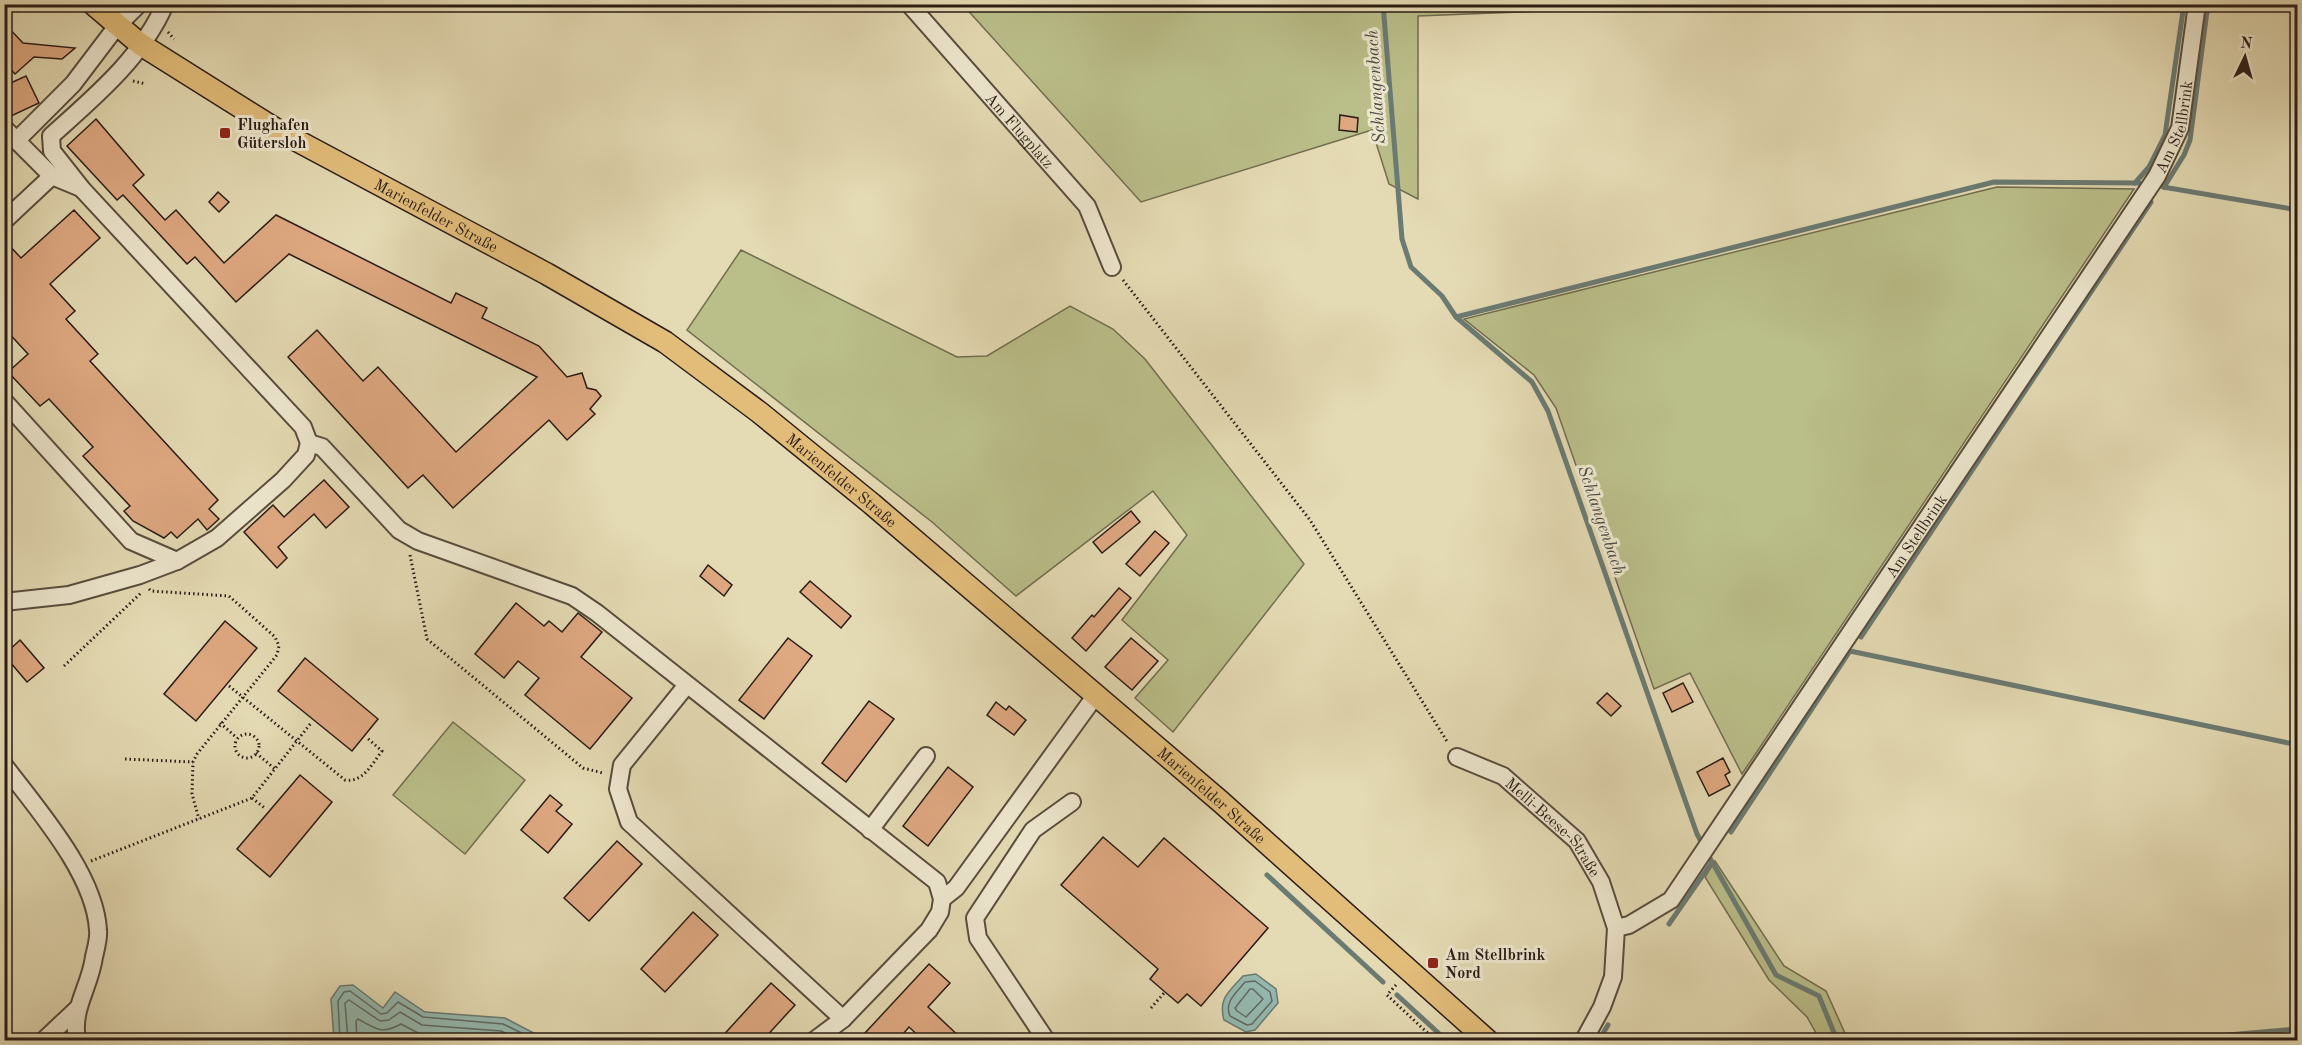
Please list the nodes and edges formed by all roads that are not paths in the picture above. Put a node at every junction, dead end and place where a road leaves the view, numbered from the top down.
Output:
1 (93, 4) edge
2 (139, 4) edge
3 (165, 4) edge
4 (909, 4) edge
5 (2197, 4) edge
6 (117, 27) junction
7 (140, 44) junction
8 (4, 128) edge
9 (16, 141) junction
10 (52, 176) junction
11 (82, 189) junction
12 (4, 221) edge
13 (1112, 267) road end
14 (4, 401) edge
15 (309, 443) junction
16 (177, 561) junction
17 (4, 602) edge
18 (686, 686) junction
19 (1096, 695) junction
20 (926, 756) dead end
21 (1457, 757) road end
22 (4, 765) edge
23 (1072, 802) dead end
24 (870, 830) junction
25 (942, 899) junction
26 (1616, 928) junction
27 (77, 1009) junction
28 (843, 1019) junction
29 (1583, 1037) edge
30 (44, 1041) edge
31 (77, 1041) edge
32 (815, 1041) edge
33 (1046, 1041) edge
34 (1487, 1041) edge

1 - 6 main road, Marienfelder Straße
2 - 6 street
3 - 7 street
4 - 13 street, Am Flugplatz
5 - 26 street, Am Stellbrink
6 - 7 main road, Marienfelder Straße
6 - 9 street
7 - 11 street
7 - 19 main road, Marienfelder Straße
8 - 9 street
9 - 10 street
10 - 11 street
10 - 12 street
11 - 15 street
14 - 16 street
15 - 16 street
15 - 18 street
16 - 17 street
18 - 24 street
18 - 28 street
19 - 25 street
19 - 34 main road, Marienfelder Straße
20 - 24 street
21 - 26 street, Melli-Beese-Straße
22 - 27 street
23 - 33 street
24 - 25 street
25 - 28 street
26 - 29 street
27 - 30 street
27 - 31 street
28 - 32 street

